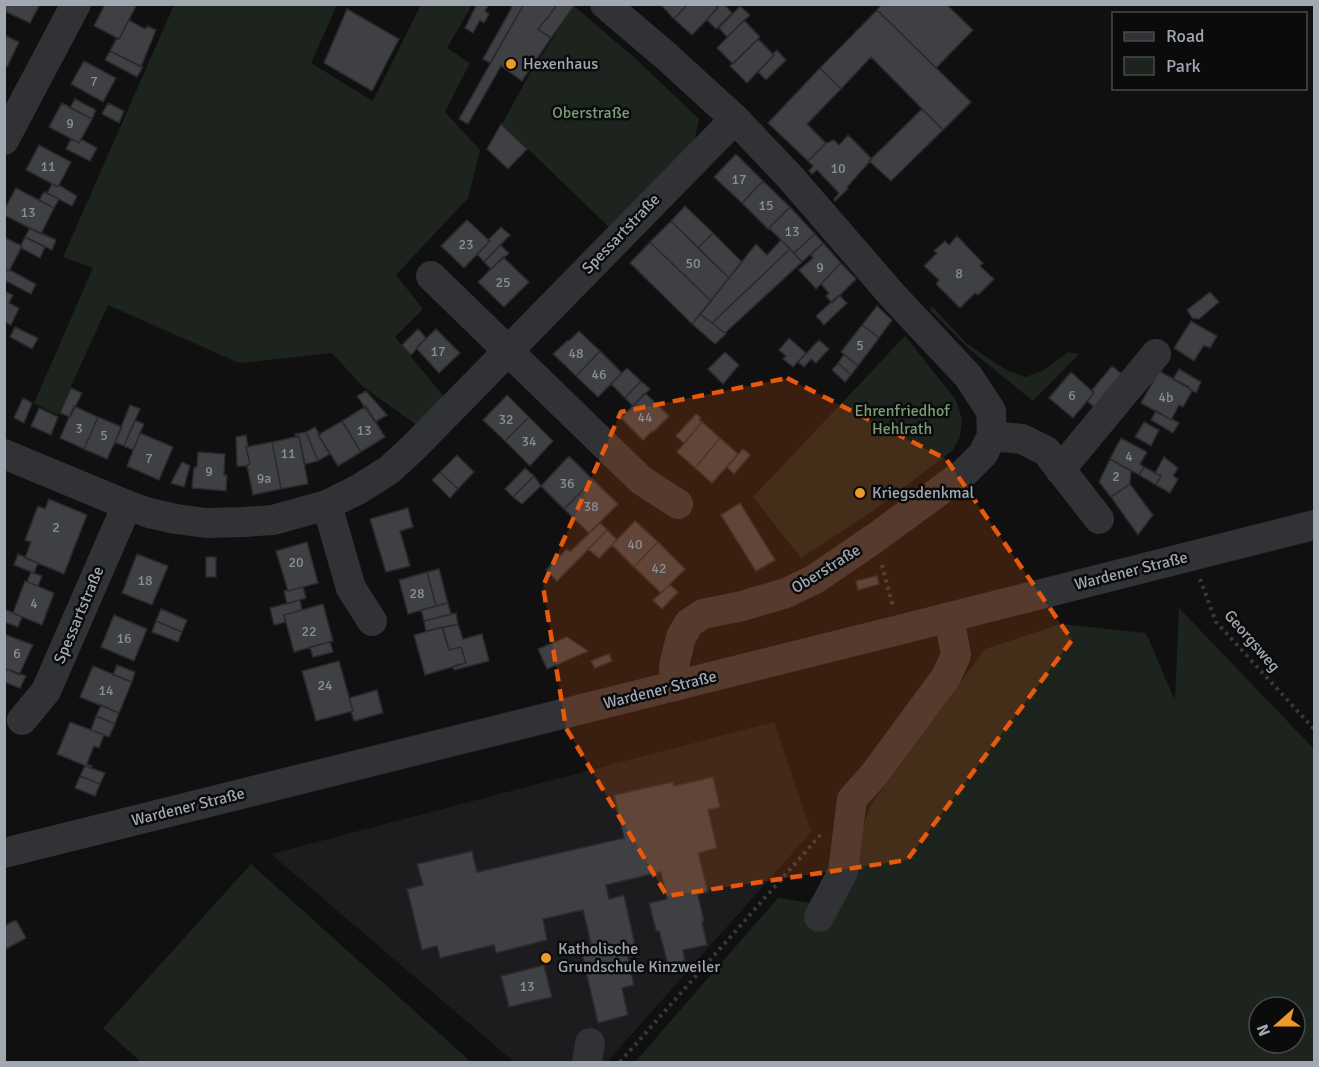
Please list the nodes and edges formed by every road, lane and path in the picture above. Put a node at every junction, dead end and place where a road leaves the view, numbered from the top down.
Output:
1 (76, 4) edge
2 (605, 4) edge
3 (735, 119) junction
4 (4, 140) edge
5 (431, 276) dead end
6 (508, 350) junction
7 (1156, 354) dead end
8 (992, 436) junction
9 (4, 454) edge
10 (1060, 470) junction
11 (678, 504) dead end
12 (127, 505) junction
13 (327, 505) junction
14 (1099, 519) dead end
15 (1314, 525) edge
16 (1192, 556) junction
17 (888, 586) dead end
18 (894, 609) dead end
19 (949, 617) junction
20 (372, 621) dead end
21 (676, 686) junction
22 (22, 720) dead end
23 (1314, 729) edge
24 (852, 799) junction
25 (4, 853) edge
26 (819, 917) dead end
27 (620, 1062) edge

1 - 4 street
2 - 3 street
3 - 6 street, Spessartstraße
3 - 8 street
5 - 6 street
6 - 11 street
6 - 13 street, Spessartstraße
7 - 10 street
8 - 10 street
8 - 21 street, Oberstraße
9 - 12 street, Spessartstraße
10 - 14 street
12 - 13 street, Spessartstraße
12 - 22 street, Spessartstraße
13 - 20 street
15 - 16 street, Wardener Straße
16 - 19 street, Wardener Straße
16 - 23 path, Georgsweg
17 - 18 path
19 - 21 street, Wardener Straße
19 - 24 street
21 - 25 street, Wardener Straße
24 - 26 street
24 - 27 path

